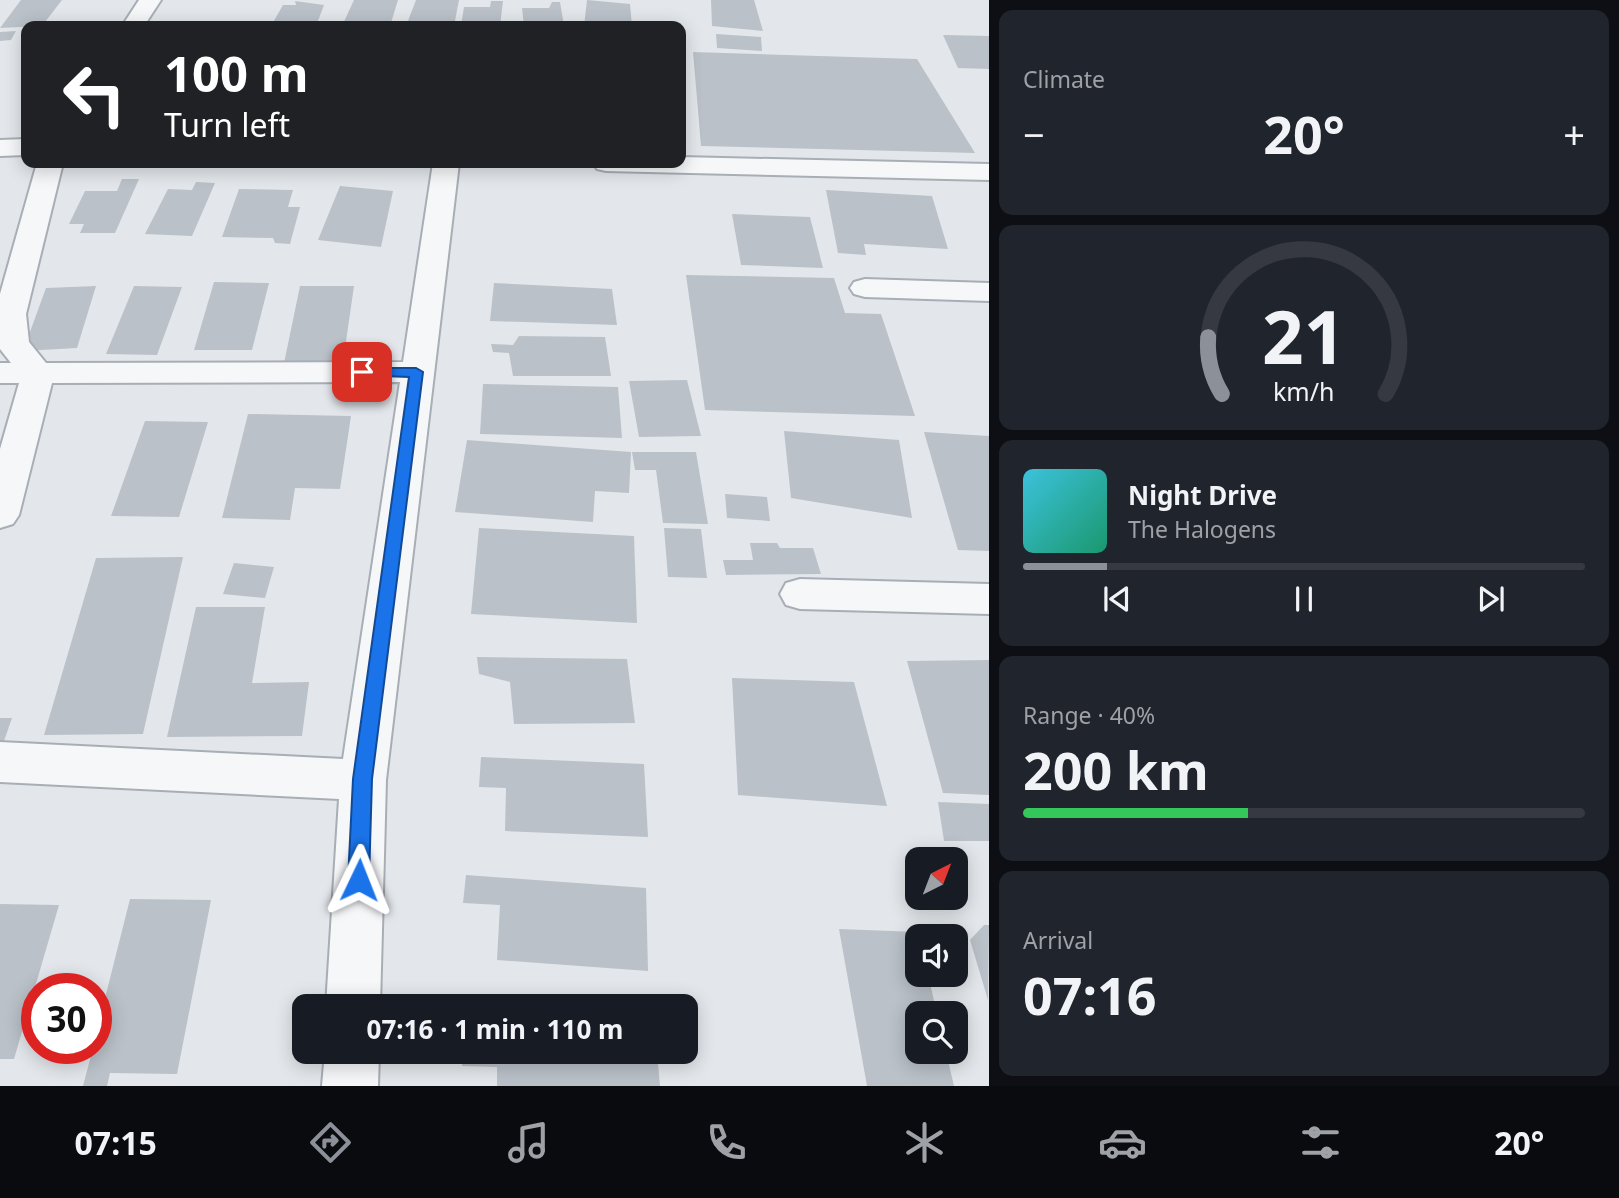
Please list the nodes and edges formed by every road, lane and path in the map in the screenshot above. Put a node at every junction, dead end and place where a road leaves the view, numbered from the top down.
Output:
1 (150, 0) edge
2 (136, 21) edge
3 (21, 147) edge
4 (0, 148) edge
5 (686, 165) edge
6 (49, 168) edge
7 (445, 168) edge
8 (989, 172) edge
9 (865, 288) dead end
10 (989, 292) edge
11 (416, 372) junction
12 (0, 373) edge
13 (38, 374) junction
14 (0, 515) edge
15 (800, 594) dead end
16 (989, 599) edge
17 (0, 762) edge
18 (363, 779) junction
19 (354, 994) edge
20 (351, 1064) edge
21 (350, 1086) edge

1 - 2 street
3 - 4 street
5 - 8 street
6 - 13 street
7 - 11 street
9 - 10 street
11 - 13 street
11 - 18 street
12 - 13 street
13 - 14 street
15 - 16 street
17 - 18 street
18 - 19 street
20 - 21 street

